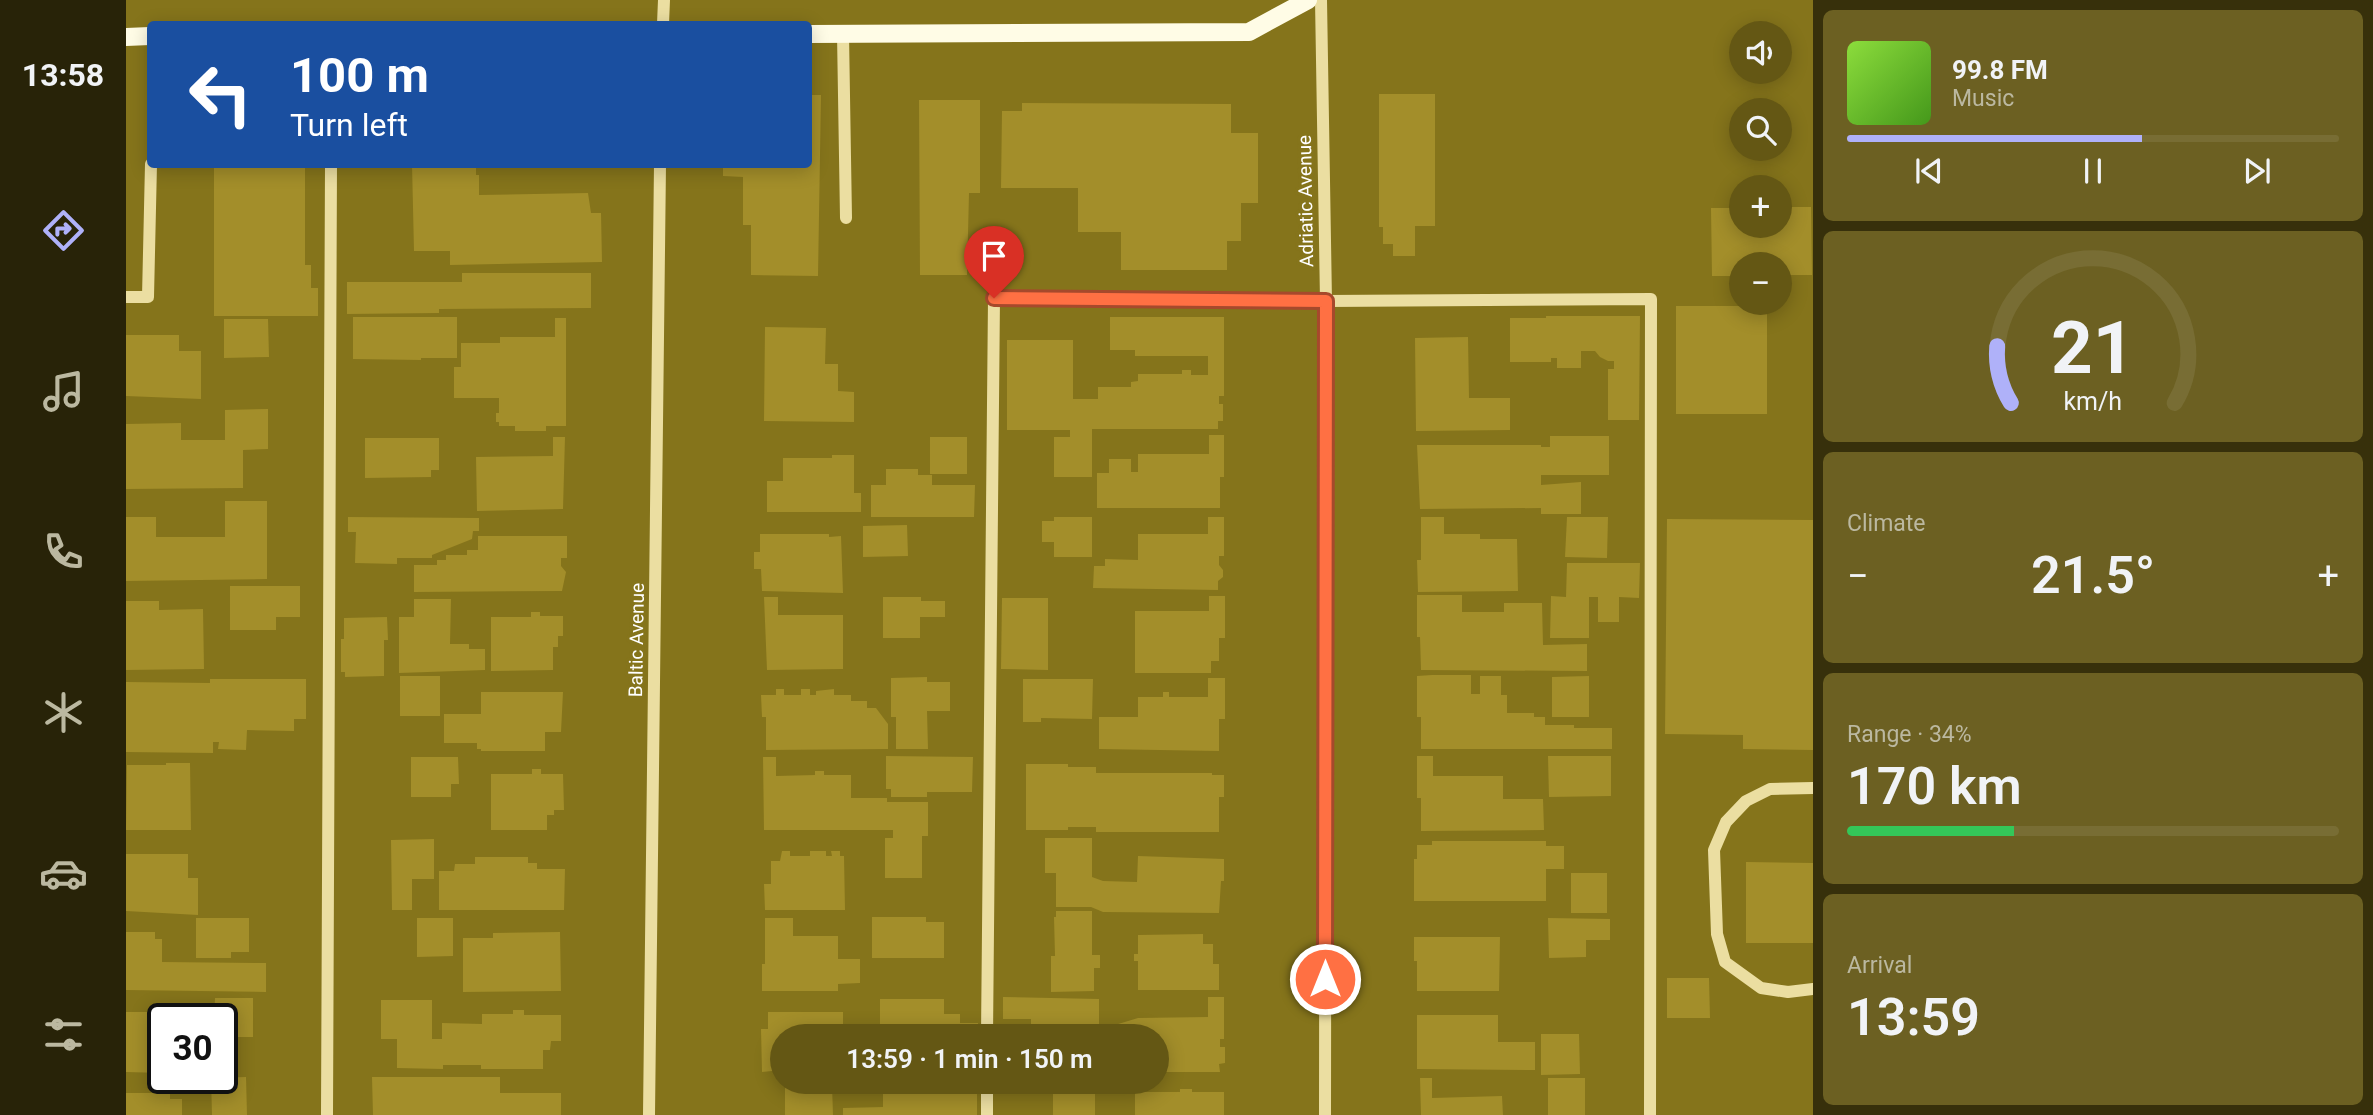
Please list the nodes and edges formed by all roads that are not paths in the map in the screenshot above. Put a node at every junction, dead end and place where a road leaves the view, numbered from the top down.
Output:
1 (664, 0) edge
2 (1308, 0) edge
3 (1321, 0) edge
4 (663, 21) edge
5 (812, 34) edge
6 (843, 34) junction
7 (147, 36) edge
8 (126, 37) edge
9 (151, 168) edge
10 (331, 168) edge
11 (660, 168) edge
12 (846, 218) dead end
13 (126, 297) edge
14 (1326, 301) junction
15 (1813, 788) edge
16 (1813, 989) edge
17 (987, 1024) edge
18 (987, 1094) edge
19 (327, 1115) edge
20 (649, 1115) edge
21 (986, 1115) edge
22 (1325, 1115) edge
23 (1650, 1115) edge

1 - 4 street
2 - 6 main road
3 - 14 street, Adriatic Avenue
5 - 6 main road
6 - 12 street
7 - 8 main road
9 - 13 street
10 - 19 street
11 - 20 street, Baltic Avenue
14 - 17 street
14 - 22 street, Adriatic Avenue
14 - 23 street
15 - 16 street
18 - 21 street

